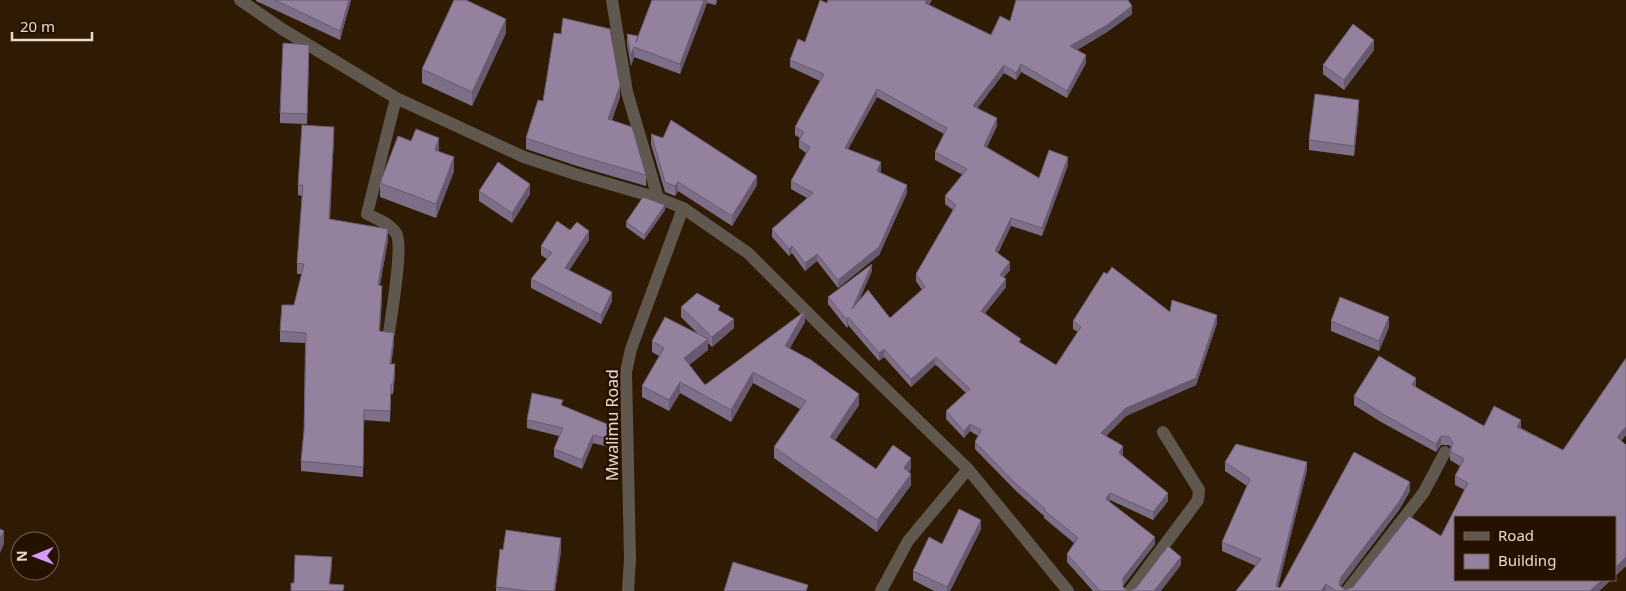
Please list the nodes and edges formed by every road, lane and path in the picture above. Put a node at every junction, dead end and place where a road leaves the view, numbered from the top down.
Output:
1 (240, 0) edge
2 (612, 0) edge
3 (250, 4) edge
4 (396, 98) junction
5 (658, 198) junction
6 (683, 208) junction
7 (389, 333) edge
8 (1163, 432) dead end
9 (1445, 452) dead end
10 (968, 469) junction
11 (628, 591) edge
12 (881, 591) edge
13 (1068, 591) edge
14 (1130, 591) edge
15 (1346, 591) edge

1 - 3 street
2 - 5 street
3 - 4 street
4 - 5 street
4 - 7 street
5 - 6 street
6 - 10 street
6 - 11 street, Mwalimu Road
8 - 14 street
9 - 15 street
10 - 12 street
10 - 13 street

